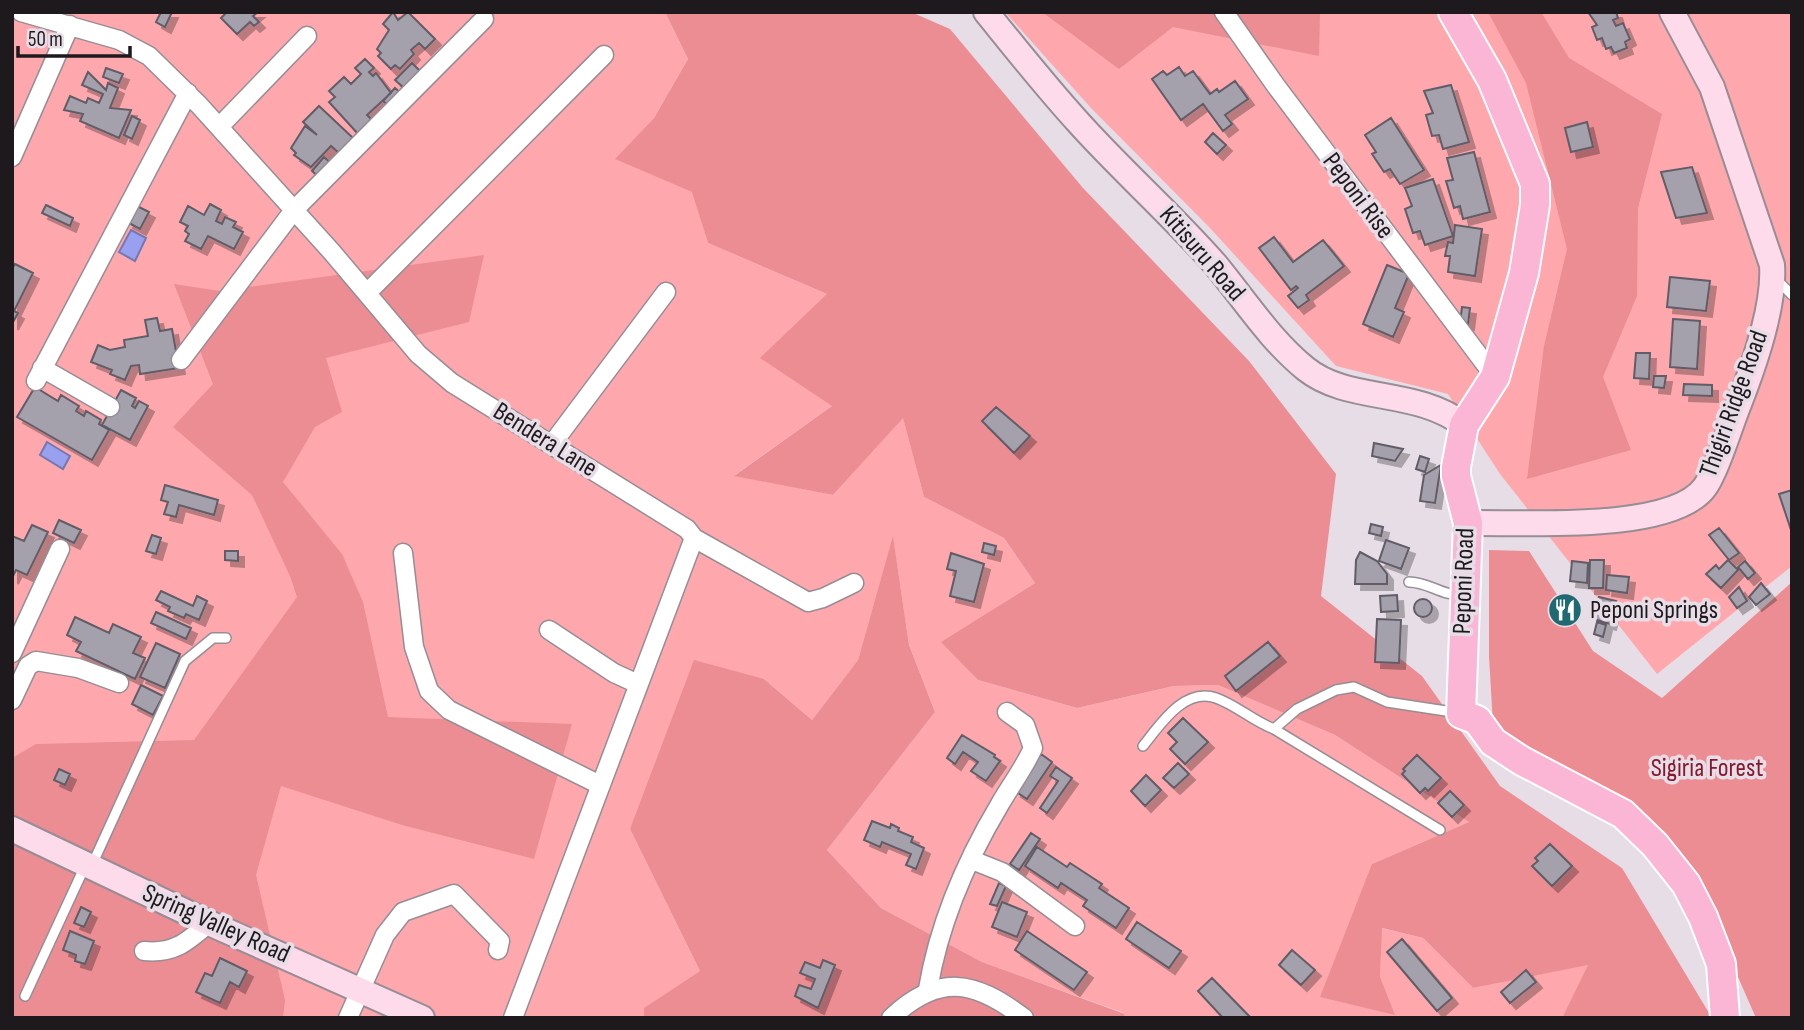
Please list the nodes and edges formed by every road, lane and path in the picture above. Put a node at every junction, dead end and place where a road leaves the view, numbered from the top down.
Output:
1 (21, 12) edge
2 (986, 12) edge
3 (1224, 12) edge
4 (1452, 12) edge
5 (1672, 12) edge
6 (484, 19) dead end
7 (70, 25) junction
8 (307, 36) dead end
9 (604, 55) dead end
10 (188, 93) junction
11 (219, 127) junction
12 (12, 158) edge
13 (294, 210) junction
14 (1773, 277) junction
15 (666, 292) dead end
16 (367, 293) junction
17 (1792, 295) edge
18 (181, 360) dead end
19 (1495, 377) junction
20 (110, 407) dead end
21 (1464, 425) junction
22 (552, 444) junction
23 (1468, 523) junction
24 (694, 538) junction
25 (60, 549) dead end
26 (403, 553) dead end
27 (1409, 582) dead end
28 (855, 583) dead end
29 (1464, 593) junction
30 (549, 630) dead end
31 (226, 638) dead end
32 (12, 653) edge
33 (119, 683) dead end
34 (638, 684) junction
35 (12, 700) edge
36 (1007, 712) dead end
37 (1461, 714) junction
38 (1274, 729) junction
39 (1143, 746) dead end
40 (600, 785) junction
41 (12, 829) edge
42 (1440, 830) dead end
43 (972, 860) junction
44 (89, 865) junction
45 (209, 923) junction
46 (1075, 926) dead end
47 (498, 950) dead end
48 (144, 951) dead end
49 (360, 988) junction
50 (928, 989) junction
51 (25, 996) dead end
52 (348, 1018) edge
53 (422, 1018) edge
54 (513, 1018) edge
55 (891, 1018) edge
56 (1024, 1018) edge
57 (1725, 1018) edge

1 - 7 street, Bendera Lane
2 - 21 street, Kitisuru Road
3 - 19 street, Peponi Rise
4 - 19 main road, Peponi Road
5 - 14 street, Thigiri Ridge Road
6 - 13 street
7 - 10 street, Bendera Lane
7 - 12 street
8 - 11 street
9 - 16 street
10 - 11 street, Bendera Lane
10 - 20 street
11 - 13 street, Bendera Lane
13 - 16 street, Bendera Lane
13 - 18 street
14 - 17 lane
14 - 23 street, Thigiri Ridge Road
15 - 22 street
16 - 22 street, Bendera Lane
19 - 21 main road, Peponi Road
21 - 23 main road, Peponi Road
22 - 24 street, Bendera Lane
23 - 29 main road, Peponi Road
24 - 28 street, Bendera Lane
24 - 34 street
25 - 32 street
26 - 40 street
27 - 29 lane
29 - 37 main road, Peponi Road
30 - 34 street
31 - 44 lane
33 - 35 street
34 - 40 street
36 - 43 street
37 - 38 lane
37 - 57 main road
38 - 39 lane
38 - 42 lane
40 - 54 street
41 - 44 street, Spring Valley Road
43 - 46 street
43 - 50 street
44 - 45 street, Spring Valley Road
44 - 51 lane
45 - 48 street
45 - 49 street, Spring Valley Road
47 - 49 street
49 - 52 street
49 - 53 street, Spring Valley Road
50 - 55 street
50 - 56 street

